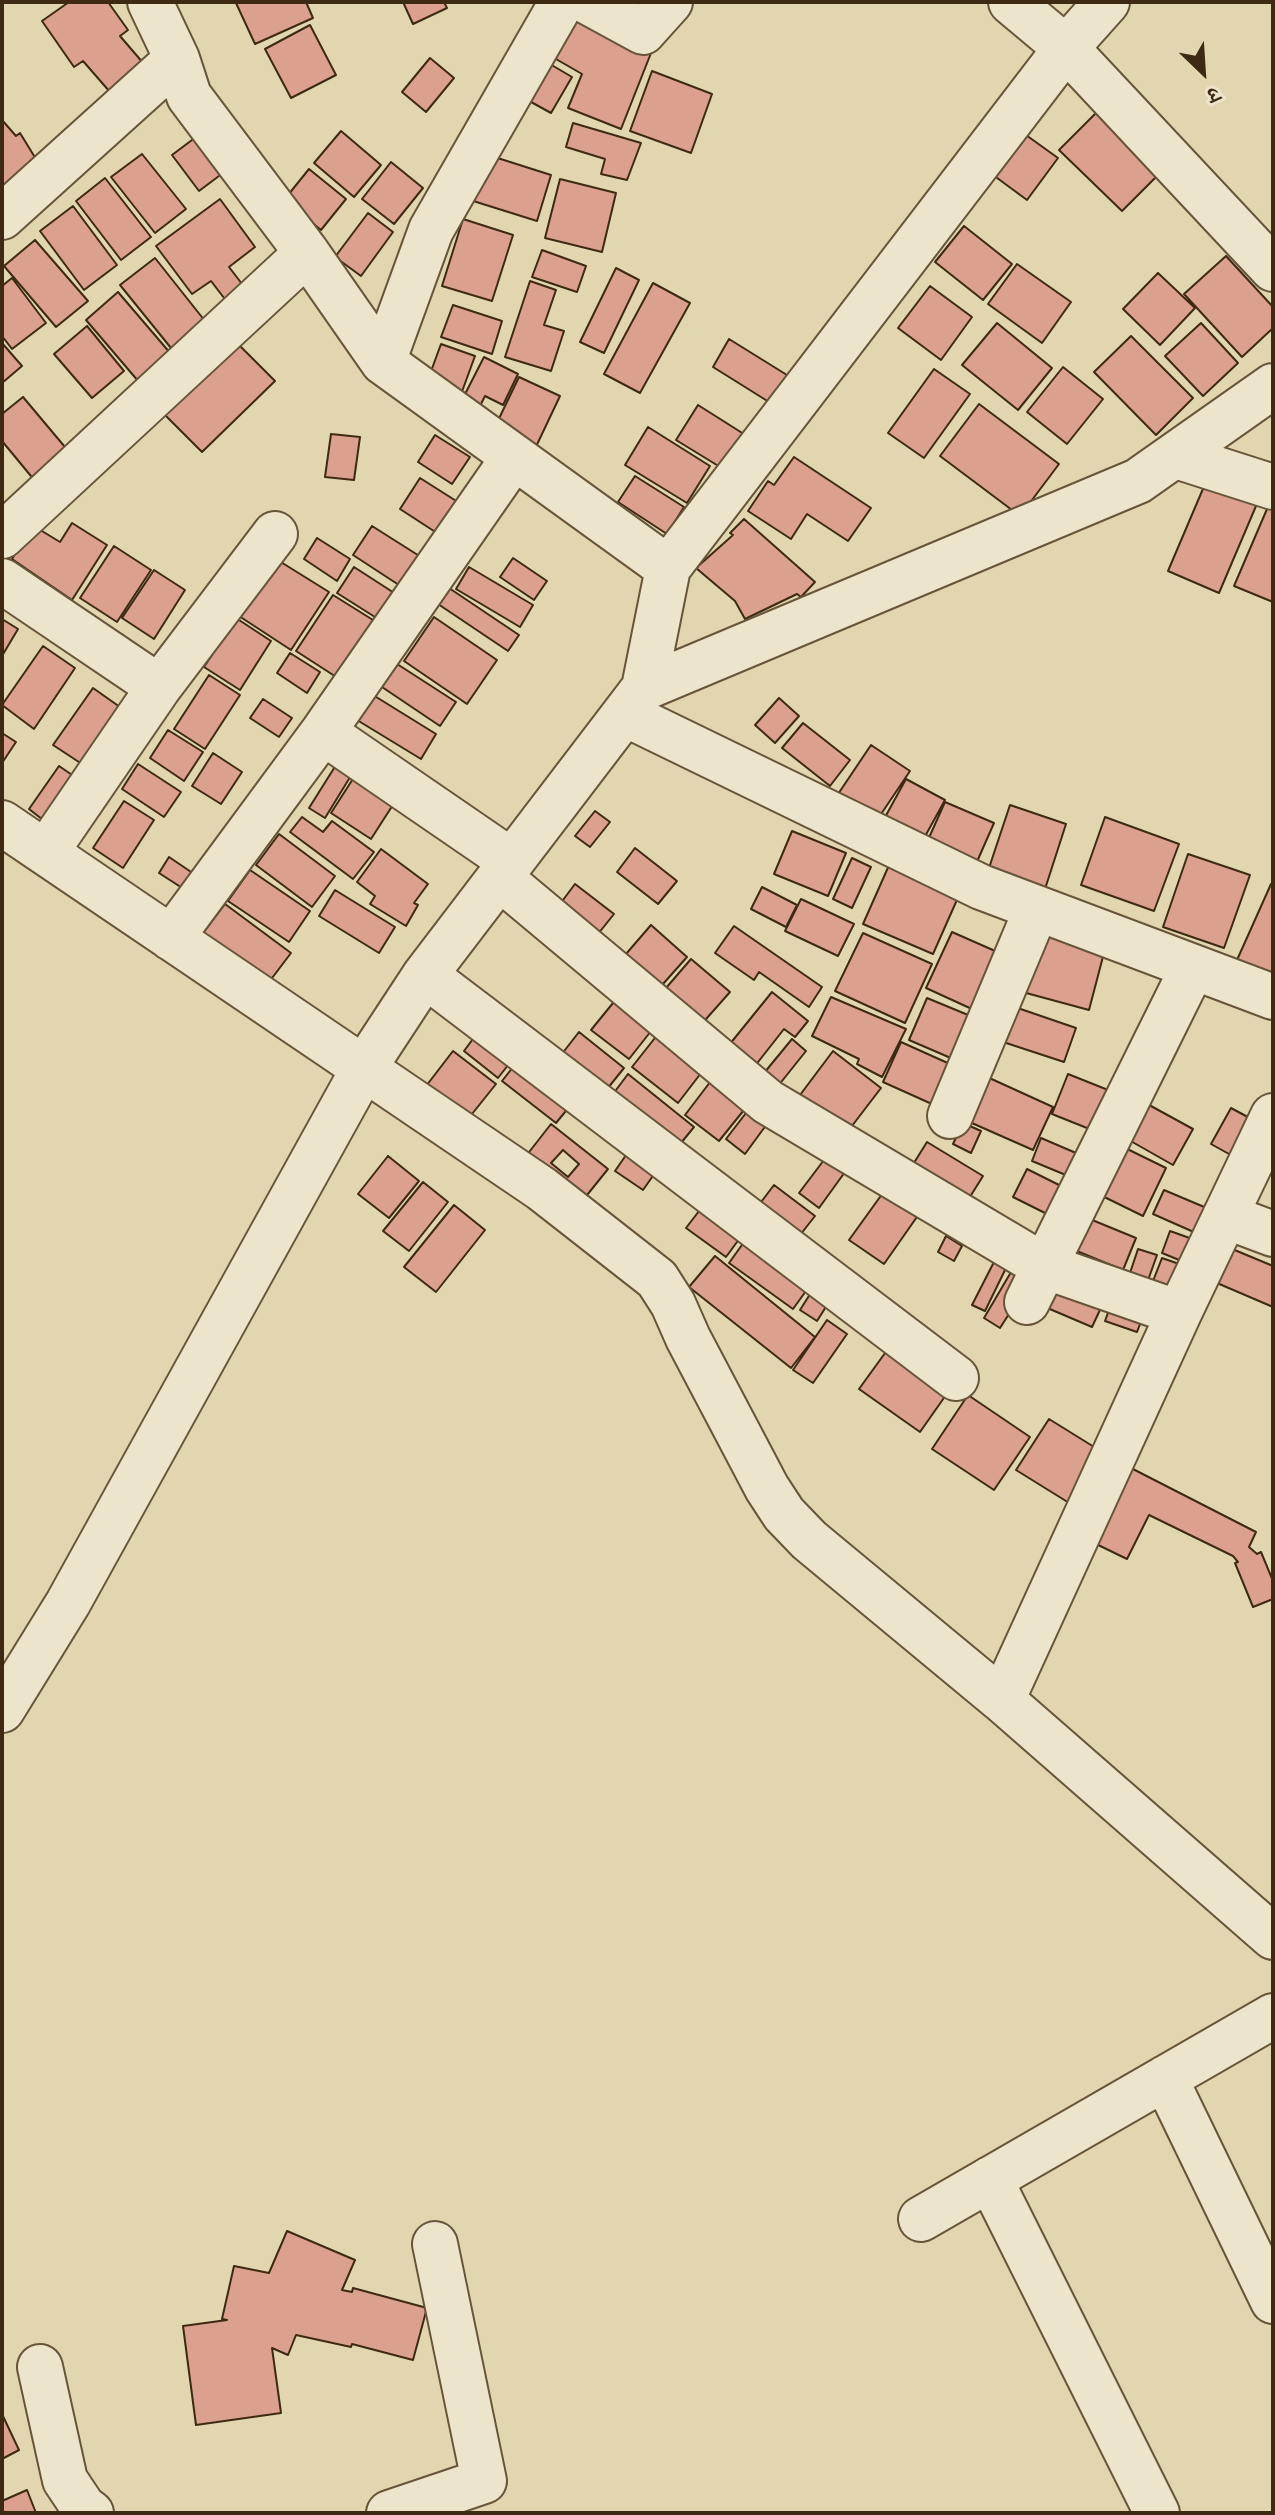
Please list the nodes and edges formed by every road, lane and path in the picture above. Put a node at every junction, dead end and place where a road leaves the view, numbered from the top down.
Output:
1 (150, 2) edge
2 (562, 2) edge
3 (588, 2) edge
4 (670, 2) edge
5 (1011, 2) edge
6 (1107, 2) edge
7 (1066, 48) junction
8 (177, 59) junction
9 (2, 217) edge
10 (307, 253) junction
11 (1273, 269) edge
12 (383, 362) junction
13 (1273, 386) edge
14 (1176, 456) junction
15 (514, 457) junction
16 (1273, 487) edge
17 (275, 534) dead end
18 (2, 536) edge
19 (668, 568) junction
20 (2, 581) edge
21 (159, 687) junction
22 (635, 701) junction
23 (323, 732) junction
24 (2, 823) edge
25 (46, 852) junction
26 (506, 870) junction
27 (1037, 908) junction
28 (171, 938) junction
29 (1193, 967) junction
30 (425, 975) junction
31 (1273, 997) edge
32 (364, 1068) junction
33 (950, 1116) dead end
34 (1273, 1116) edge
35 (1225, 1216) junction
36 (1273, 1234) edge
37 (1035, 1284) junction
38 (1179, 1313) junction
39 (956, 1378) dead end
40 (1002, 1700) junction
41 (2, 1710) edge
42 (1273, 1937) edge
43 (1273, 2016) edge
44 (1165, 2078) junction
45 (990, 2179) junction
46 (921, 2219) dead end
47 (435, 2244) dead end
48 (1273, 2301) edge
49 (40, 2367) dead end
50 (91, 2513) edge
51 (389, 2513) edge
52 (1157, 2513) edge

1 - 8 street
2 - 12 street
3 - 4 street
5 - 7 street
6 - 7 street
7 - 11 street
7 - 19 street
8 - 9 street
8 - 10 street
10 - 12 street
10 - 18 street
12 - 15 street
13 - 14 street
14 - 16 street
14 - 22 street
15 - 19 street
15 - 23 street
17 - 21 street
19 - 22 street
20 - 21 street
21 - 25 street
22 - 26 street
22 - 27 street
23 - 26 street
23 - 28 street
24 - 25 street
25 - 28 street
26 - 30 street
26 - 37 street
27 - 29 street
27 - 33 street
28 - 32 street
29 - 31 street
29 - 37 street
30 - 32 street
30 - 39 street
32 - 40 street
32 - 41 street
34 - 35 street
35 - 36 street
35 - 38 street
37 - 38 street
38 - 40 street
40 - 42 street
43 - 44 street
44 - 45 street
44 - 48 street
45 - 46 street
45 - 52 street
47 - 51 street
49 - 50 street

